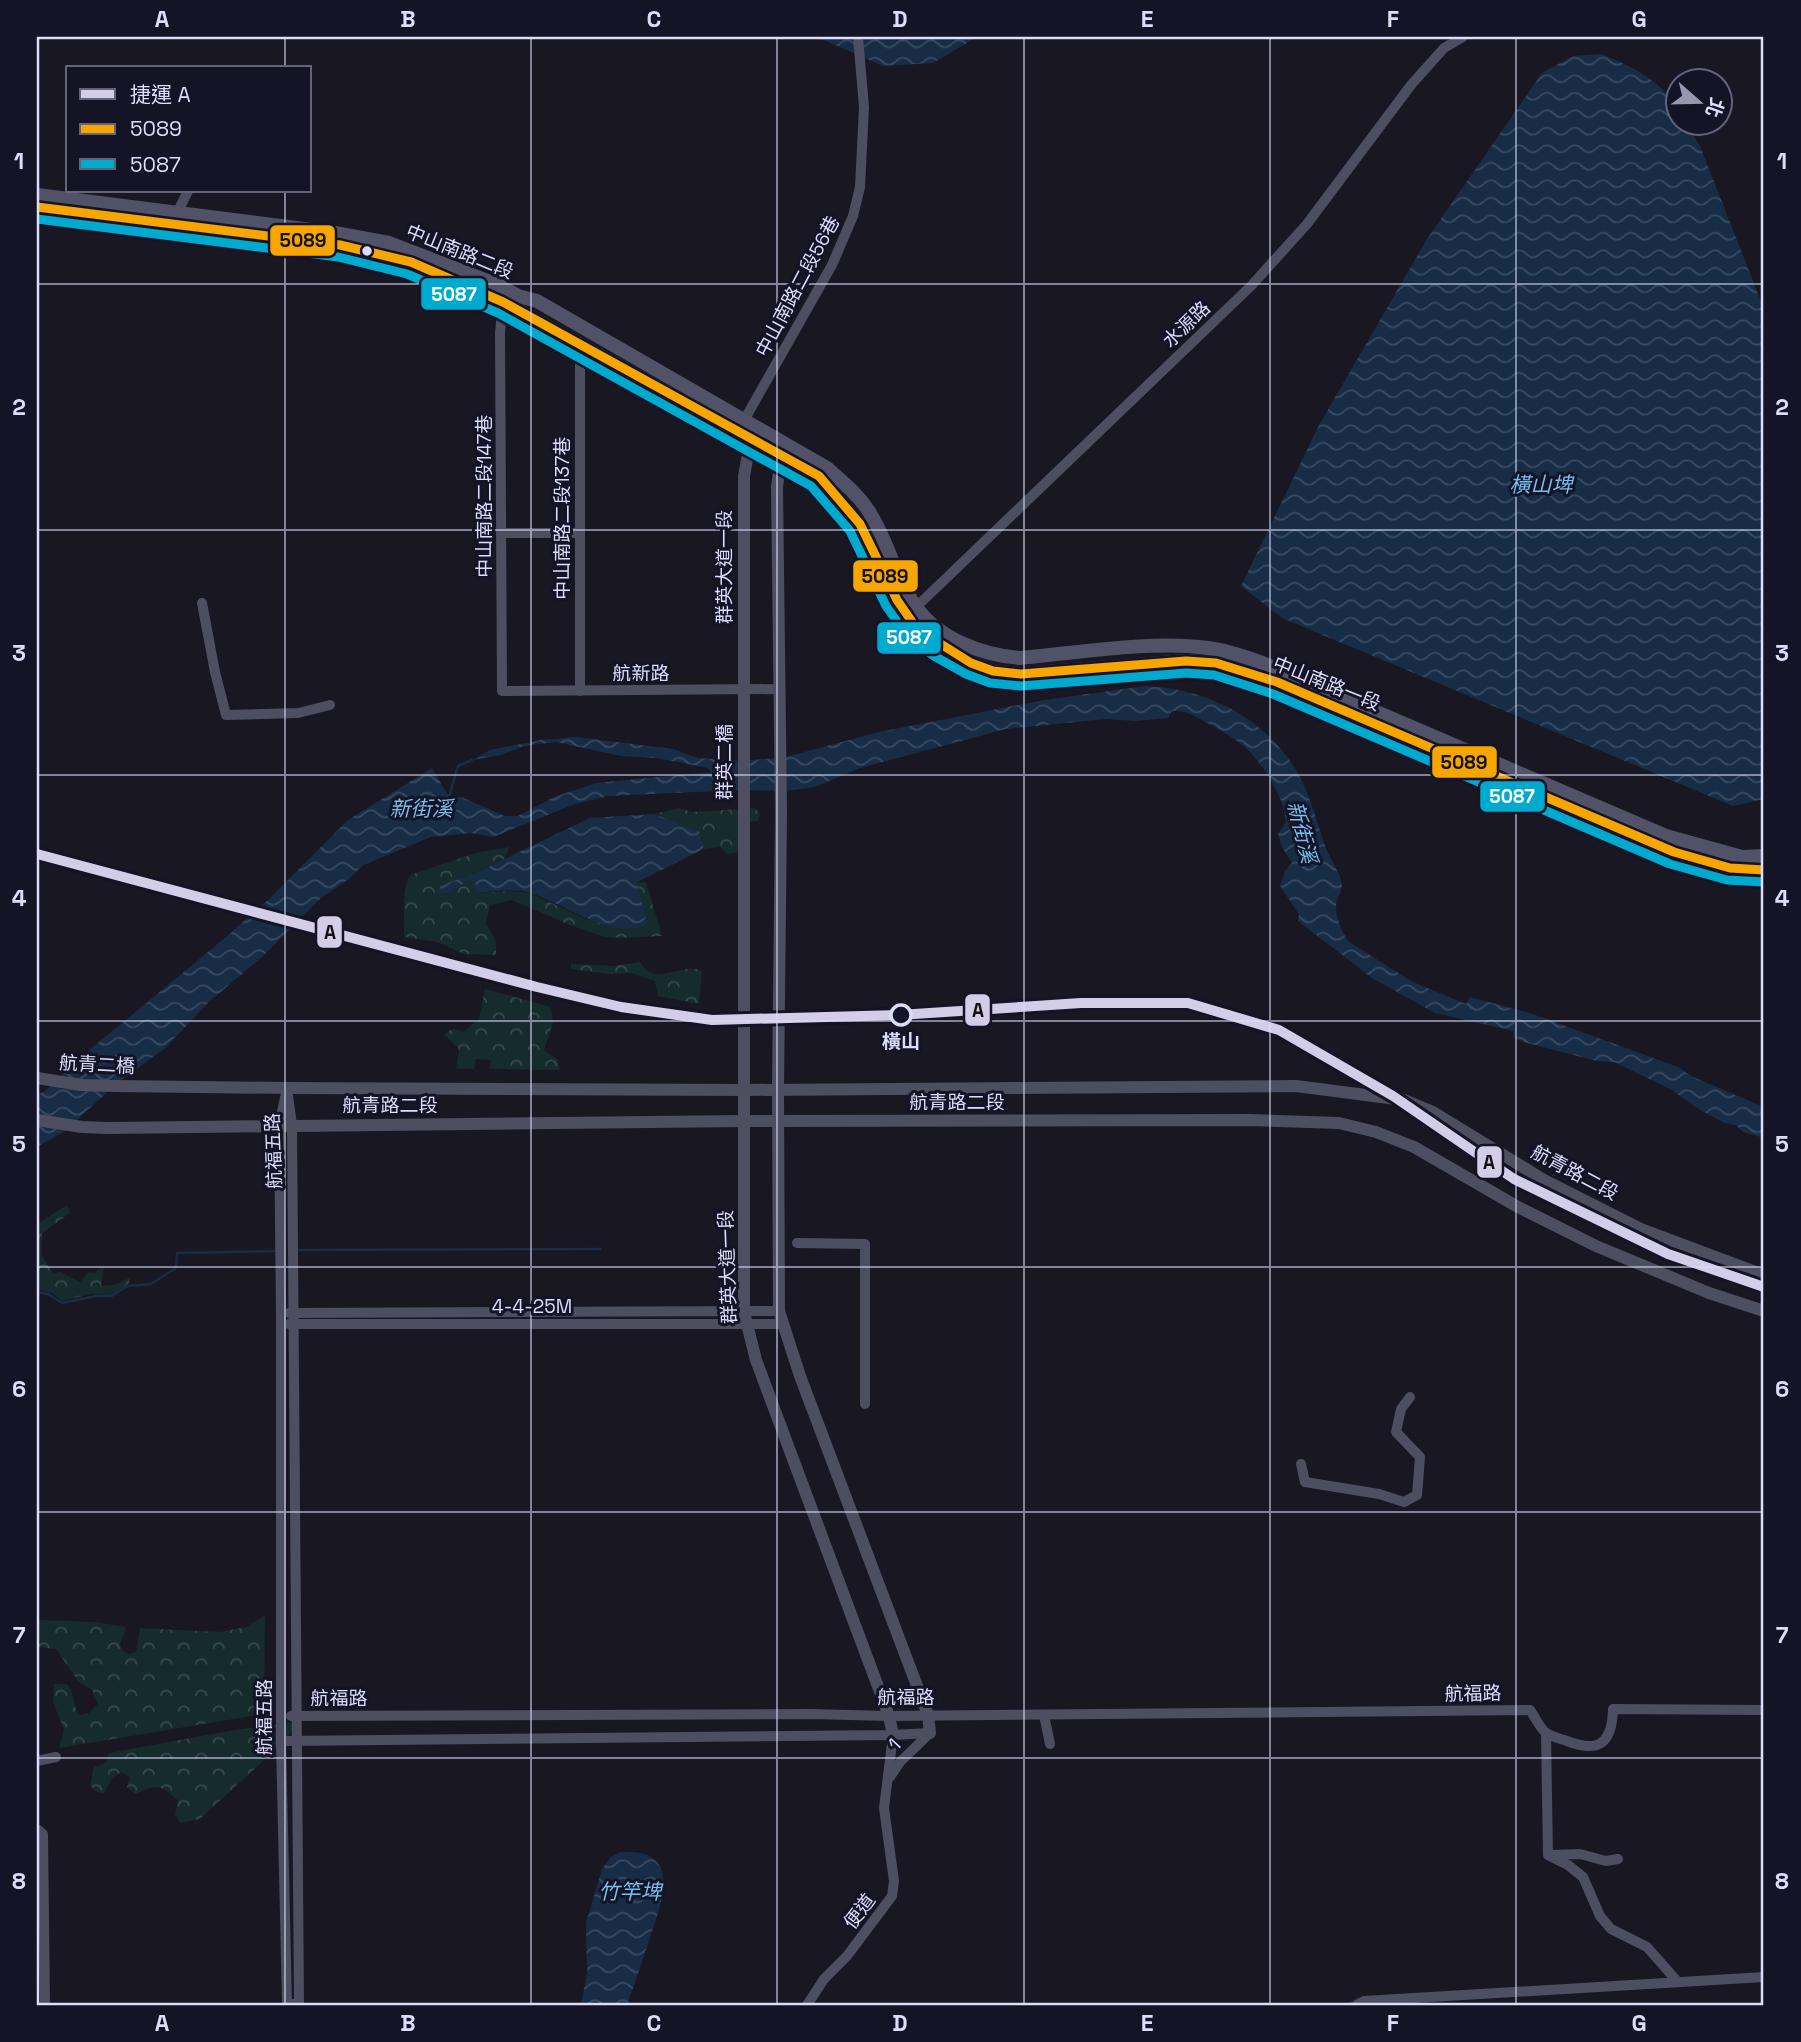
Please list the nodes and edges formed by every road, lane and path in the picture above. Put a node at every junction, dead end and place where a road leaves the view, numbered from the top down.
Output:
1 (858, 37) edge
2 (1463, 37) edge
3 (188, 192) edge
4 (37, 195) edge
5 (37, 207) edge
6 (177, 213) junction
7 (503, 302) junction
8 (580, 345) junction
9 (747, 428) junction
10 (782, 448) junction
11 (823, 472) joint
12 (501, 533) junction
13 (579, 533) junction
14 (202, 603) dead end
15 (912, 611) junction
16 (780, 689) junction
17 (744, 690) junction
18 (502, 691) joint
19 (580, 691) junction
20 (330, 705) dead end
21 (743, 709) joint
22 (744, 814) joint
23 (1764, 856) edge
24 (1764, 870) edge
25 (37, 1078) edge
26 (155, 1086) joint
27 (288, 1088) junction
28 (778, 1089) junction
29 (745, 1090) junction
30 (37, 1120) edge
31 (745, 1121) junction
32 (778, 1122) junction
33 (285, 1126) junction
34 (797, 1243) dead end
35 (1764, 1275) edge
36 (1764, 1311) edge
37 (745, 1317) junction
38 (281, 1318) junction
39 (293, 1318) junction
40 (780, 1318) junction
41 (1410, 1397) dead end
42 (865, 1404) dead end
43 (1301, 1464) dead end
44 (1764, 1710) edge
45 (1044, 1714) junction
46 (928, 1715) junction
47 (282, 1716) junction
48 (296, 1716) junction
49 (889, 1716) junction
50 (930, 1733) junction
51 (1546, 1733) junction
52 (893, 1735) junction
53 (281, 1741) junction
54 (296, 1741) junction
55 (1050, 1744) dead end
56 (56, 1757) dead end
57 (37, 1761) edge
58 (888, 1780) junction
59 (37, 1829) edge
60 (1548, 1855) junction
61 (1618, 1859) dead end
62 (1764, 1977) edge
63 (1677, 1981) junction
64 (287, 2004) edge
65 (299, 2004) edge
66 (45, 2005) edge
67 (807, 2005) edge
68 (1357, 2005) edge

1 - 9 street, 中山南路二段56巷
2 - 15 street, 水源路
3 - 6 street
4 - 6 main road, 中山南路二段
5 - 7 main road, 中山南路二段
6 - 9 main road, 中山南路二段
7 - 8 main road, 中山南路二段
7 - 12 street, 中山南路二段147巷
8 - 9 main road, 中山南路二段
8 - 13 street, 中山南路二段137巷
9 - 10 main road, 中山南路二段
9 - 17 street, 群英大道一段
10 - 11 main road, 中山南路二段
10 - 16 street
11 - 15 main road, 中山南路一段
12 - 13 street
12 - 18 street, 中山南路二段147巷
13 - 19 street, 中山南路二段137巷
14 - 20 street
15 - 23 main road, 中山南路一段
15 - 24 main road, 中山南路一段
16 - 17 street, 航新路
16 - 28 street
17 - 19 street, 航新路
17 - 21 street, 群英大道一段
18 - 19 street, 航新路
21 - 22 street, 群英二橋
22 - 29 street, 群英大道一段
25 - 26 street, 航青二橋
26 - 27 street, 航青路二段
27 - 29 street, 航青路二段
27 - 33 street, 航福五路
28 - 29 street, 航青路二段
28 - 32 street
28 - 35 street, 航青路二段
29 - 31 street, 群英大道一段
30 - 33 street, 航青路二段
31 - 32 street, 航青路二段
31 - 33 street, 航青路二段
31 - 37 street, 群英大道一段
32 - 36 street, 航青路二段
32 - 40 street
33 - 38 street, 航福五路
33 - 39 street, 航福五路
34 - 42 street
37 - 39 street, 4-4-25M
37 - 40 street, 4-4-25M
37 - 49 street, 群英大道一段
38 - 39 street, 4-4-25M
38 - 47 street, 航福五路
39 - 48 street, 航福五路
40 - 46 street
41 - 43 street
44 - 51 street
45 - 46 street, 航福路
45 - 51 street, 航福路
45 - 55 street
46 - 49 street, 航福路
46 - 50 street
47 - 48 street, 航福路
47 - 53 street, 航福五路
48 - 49 street, 航福路
48 - 54 street, 航福五路
49 - 52 street, 群英大道一段
50 - 52 street, 航福路
50 - 58 street, 1
51 - 60 street
52 - 54 street, 航福路
52 - 58 street, 1
53 - 54 street, 航福路
53 - 64 street, 航福五路
54 - 65 street, 航福五路
56 - 57 street
58 - 67 street, 便道
59 - 66 street
60 - 61 street
60 - 63 street
62 - 63 street
63 - 68 street
64 - 65 street

